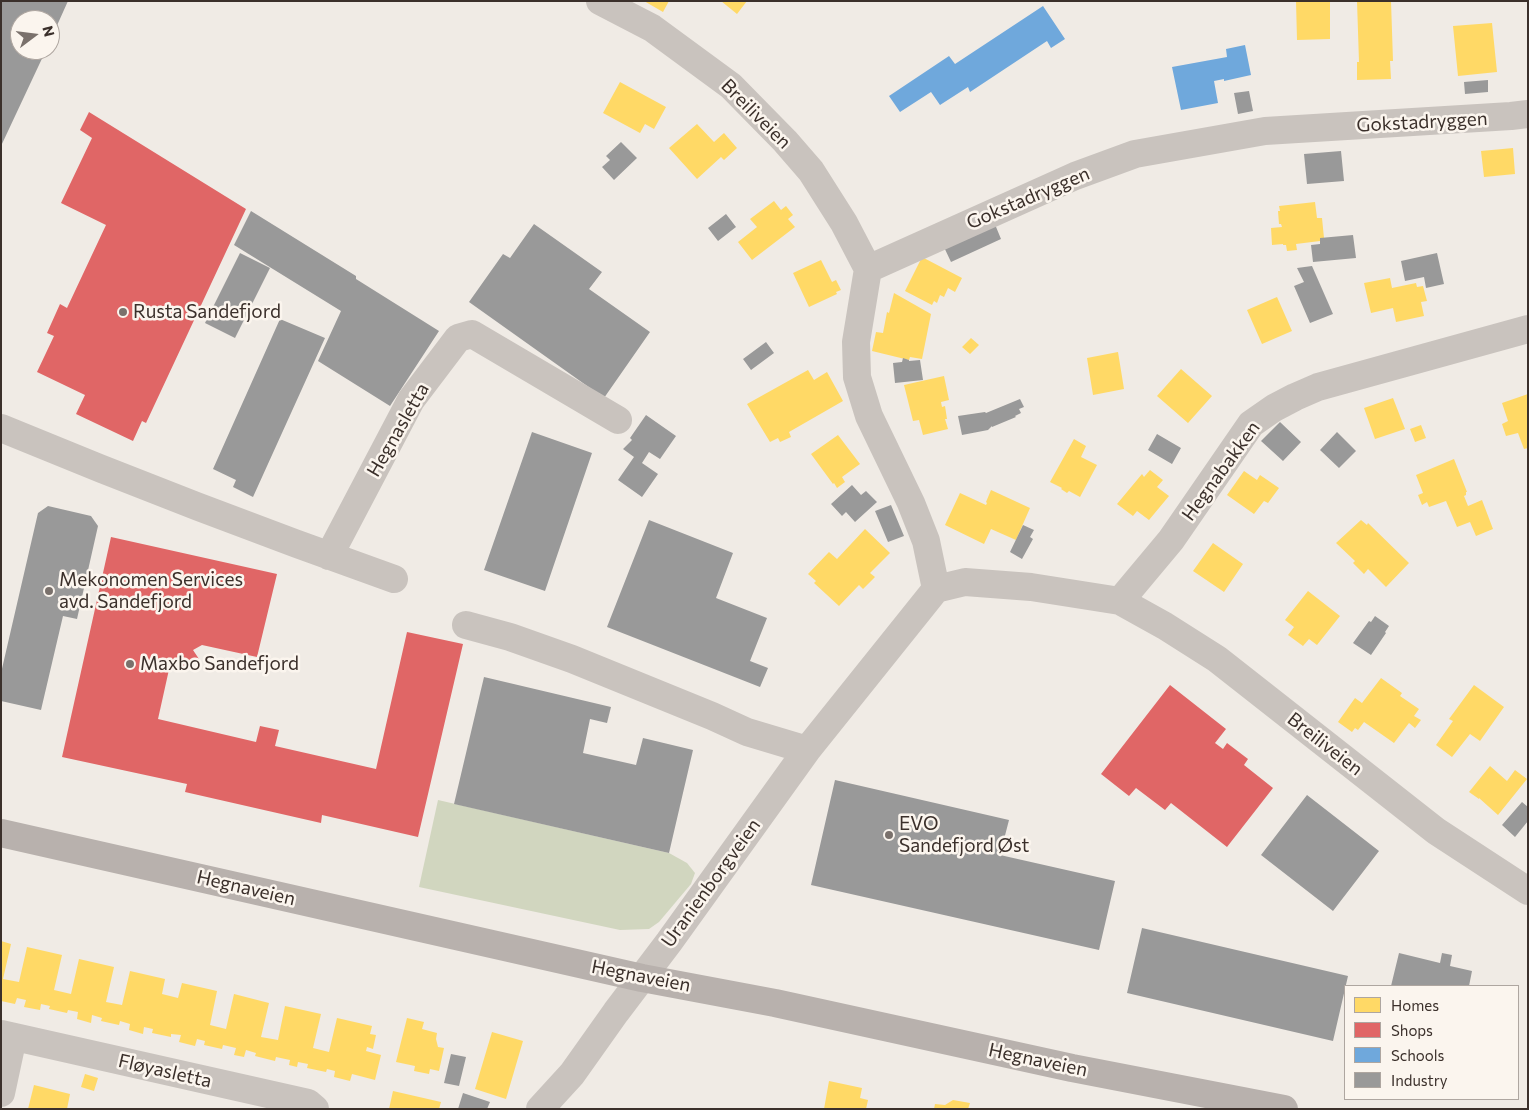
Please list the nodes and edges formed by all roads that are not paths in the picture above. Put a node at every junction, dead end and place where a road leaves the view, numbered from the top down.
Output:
1 (600, 1) edge
2 (1528, 114) edge
3 (868, 270) junction
4 (1528, 330) edge
5 (618, 420) dead end
6 (1, 428) edge
7 (330, 556) junction
8 (394, 579) dead end
9 (936, 589) junction
10 (1120, 601) junction
11 (466, 625) dead end
12 (807, 750) junction
13 (1, 833) edge
14 (1528, 892) edge
15 (642, 978) junction
16 (7, 1036) edge
17 (1, 1092) edge
18 (315, 1109) edge
19 (540, 1109) edge
20 (1284, 1109) edge

1 - 3 street, Breiliveien
2 - 3 street, Gokstadryggen
3 - 9 street
4 - 10 street, Hegnabakken
5 - 7 street, Hegnasletta
6 - 7 street
7 - 8 street
9 - 10 street
9 - 12 street, Uranienborgveien
10 - 14 street, Breiliveien
11 - 12 street
12 - 15 street, Uranienborgveien
13 - 15 main road, Hegnaveien
15 - 19 street, Uranienborgveien
15 - 20 main road, Hegnaveien
16 - 17 street, Fløyasletta
16 - 18 street, Fløyasletta

